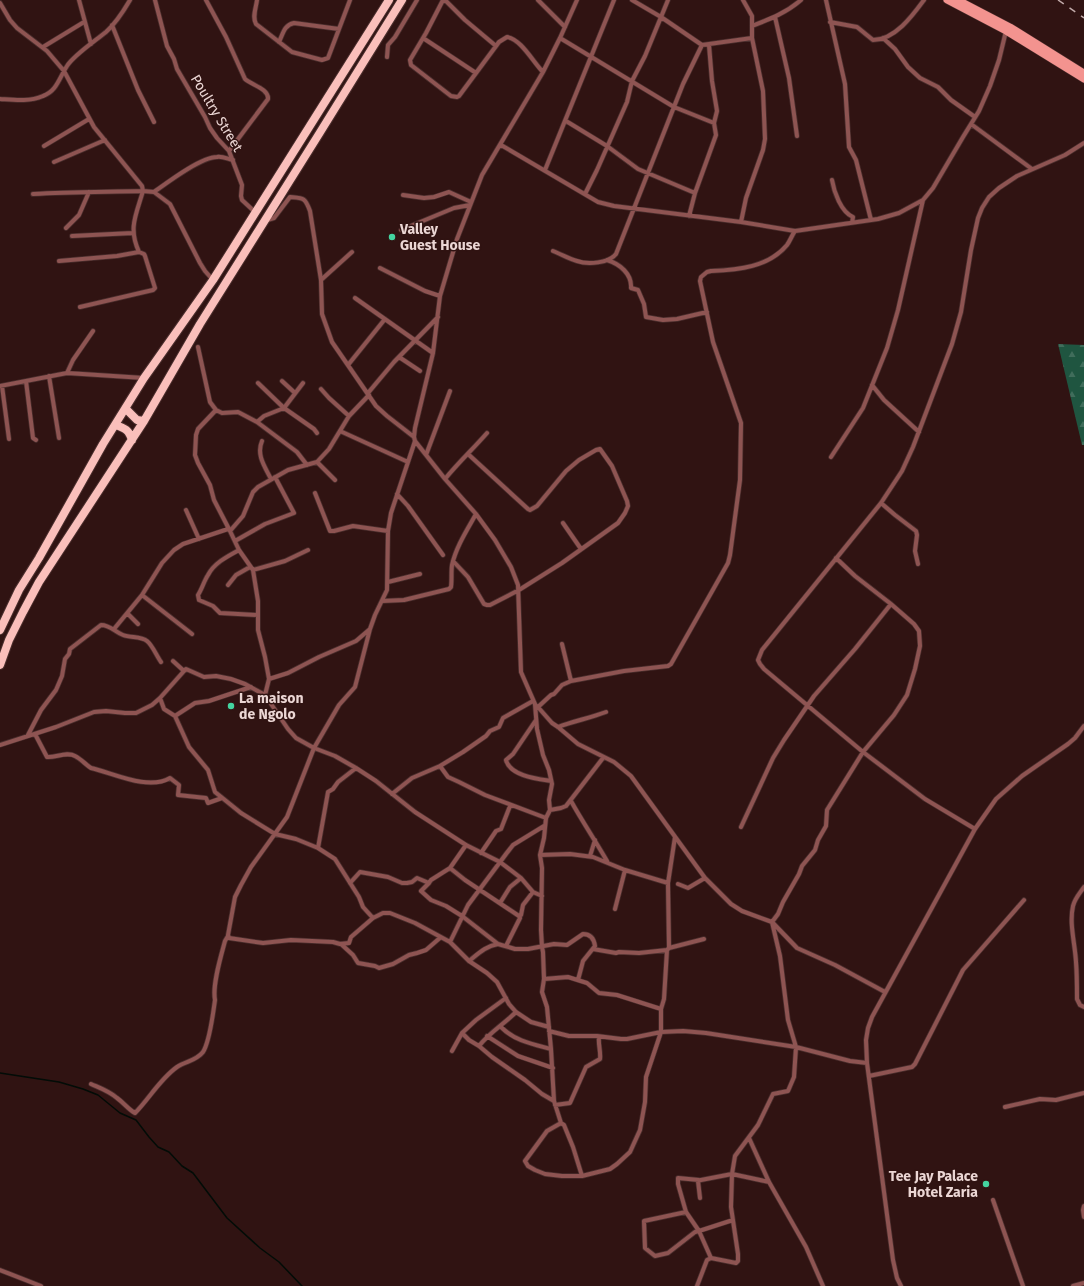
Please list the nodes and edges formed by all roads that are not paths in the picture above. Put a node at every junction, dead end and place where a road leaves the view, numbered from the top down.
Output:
1 (79, 0) edge
2 (130, 0) edge
3 (155, 0) edge
4 (206, 0) edge
5 (257, 0) edge
6 (349, 0) edge
7 (389, 0) edge
8 (402, 0) edge
9 (417, 0) edge
10 (444, 0) edge
11 (538, 0) edge
12 (577, 0) edge
13 (614, 0) edge
14 (632, 0) edge
15 (668, 0) edge
16 (743, 0) edge
17 (801, 0) edge
18 (826, 0) edge
19 (924, 0) edge
20 (947, 0) edge
21 (958, 0) edge
22 (0, 3) edge
23 (661, 17) junction
24 (775, 17) junction
25 (84, 22) junction
26 (830, 22) junction
27 (112, 25) junction
28 (752, 26) junction
29 (565, 27) junction
30 (339, 29) junction
31 (1006, 31) junction
32 (423, 38) junction
33 (560, 38) junction
34 (752, 38) junction
35 (883, 38) junction
36 (279, 42) junction
37 (91, 44) junction
38 (702, 45) junction
39 (709, 45) junction
40 (496, 46) junction
41 (43, 47) junction
42 (387, 56) dead end
43 (591, 57) junction
44 (64, 70) junction
45 (543, 72) junction
46 (476, 73) junction
47 (1084, 73) edge
48 (1084, 79) edge
49 (632, 82) junction
50 (0, 99) edge
51 (674, 107) junction
52 (975, 117) junction
53 (89, 118) junction
54 (566, 121) junction
55 (154, 122) dead end
56 (714, 123) junction
57 (971, 124) junction
58 (797, 136) dead end
59 (105, 140) junction
60 (1084, 143) edge
61 (501, 145) junction
62 (44, 146) dead end
63 (607, 146) junction
64 (229, 151) junction
65 (233, 160) junction
66 (54, 162) dead end
67 (1032, 169) junction
68 (545, 170) junction
69 (648, 174) junction
70 (832, 180) dead end
71 (143, 191) junction
72 (89, 192) junction
73 (154, 192) junction
74 (32, 194) dead end
75 (585, 194) junction
76 (695, 194) junction
77 (403, 195) dead end
78 (923, 200) junction
79 (470, 204) junction
80 (634, 209) junction
81 (256, 212) junction
82 (689, 216) junction
83 (871, 220) junction
84 (264, 221) junction
85 (741, 222) junction
86 (852, 223) junction
87 (66, 228) dead end
88 (401, 230) dead end
89 (795, 231) junction
90 (133, 232) junction
91 (72, 236) dead end
92 (553, 251) dead end
93 (139, 252) junction
94 (352, 252) dead end
95 (605, 260) junction
96 (59, 261) dead end
97 (380, 268) dead end
98 (213, 280) junction
99 (321, 280) junction
100 (440, 296) junction
101 (355, 298) dead end
102 (80, 307) dead end
103 (707, 312) junction
104 (439, 317) junction
105 (385, 319) junction
106 (93, 331) dead end
107 (417, 340) junction
108 (198, 347) dead end
109 (433, 353) junction
110 (399, 357) junction
111 (348, 365) junction
112 (420, 371) dead end
113 (67, 373) junction
114 (49, 376) junction
115 (144, 378) junction
116 (26, 381) junction
117 (282, 381) dead end
118 (258, 383) dead end
119 (303, 383) dead end
120 (872, 385) junction
121 (1, 386) edge
122 (321, 389) dead end
123 (450, 391) dead end
124 (296, 393) junction
125 (368, 394) junction
126 (284, 408) junction
127 (126, 409) junction
128 (216, 410) junction
129 (349, 416) junction
130 (144, 421) junction
131 (257, 422) junction
132 (115, 425) junction
133 (340, 432) junction
134 (919, 432) junction
135 (317, 433) dead end
136 (487, 433) dead end
137 (59, 438) dead end
138 (9, 439) dead end
139 (415, 439) junction
140 (36, 440) dead end
141 (132, 440) junction
142 (262, 441) dead end
143 (468, 454) junction
144 (426, 455) junction
145 (831, 457) dead end
146 (317, 462) junction
147 (408, 462) junction
148 (307, 464) junction
149 (273, 478) junction
150 (445, 479) junction
151 (335, 480) dead end
152 (315, 493) dead end
153 (397, 494) junction
154 (881, 503) junction
155 (186, 510) dead end
156 (476, 514) junction
157 (562, 522) dead end
158 (229, 530) junction
159 (388, 531) junction
160 (199, 539) junction
161 (234, 540) junction
162 (581, 549) junction
163 (239, 550) junction
164 (308, 550) dead end
165 (443, 555) dead end
166 (836, 558) junction
167 (453, 561) junction
168 (918, 564) dead end
169 (251, 568) junction
170 (420, 574) dead end
171 (388, 582) junction
172 (228, 585) dead end
173 (519, 590) junction
174 (142, 595) junction
175 (382, 601) junction
176 (891, 604) junction
177 (128, 614) junction
178 (258, 615) junction
179 (138, 624) dead end
180 (114, 629) junction
181 (370, 629) junction
182 (0, 630) edge
183 (192, 634) dead end
184 (562, 644) dead end
185 (173, 661) dead end
186 (162, 662) dead end
187 (0, 665) edge
188 (184, 671) junction
189 (207, 673) dead end
190 (204, 677) junction
191 (269, 678) junction
192 (571, 681) junction
193 (251, 687) junction
194 (265, 695) junction
195 (160, 698) junction
196 (535, 704) junction
197 (808, 705) junction
198 (606, 712) dead end
199 (175, 716) junction
200 (536, 720) junction
201 (1084, 726) edge
202 (558, 727) junction
203 (35, 734) junction
204 (28, 736) junction
205 (0, 745) edge
206 (314, 748) junction
207 (863, 752) junction
208 (603, 758) junction
209 (440, 766) junction
210 (356, 768) junction
211 (551, 781) junction
212 (392, 794) junction
213 (222, 798) junction
214 (571, 801) junction
215 (513, 806) junction
216 (550, 810) junction
217 (546, 818) junction
218 (544, 826) junction
219 (741, 827) dead end
220 (975, 829) junction
221 (275, 834) junction
222 (675, 837) junction
223 (595, 840) junction
224 (466, 844) junction
225 (318, 848) junction
226 (481, 853) junction
227 (540, 855) junction
228 (590, 856) junction
229 (500, 862) junction
230 (607, 862) junction
231 (450, 868) junction
232 (625, 870) junction
233 (521, 878) junction
234 (706, 878) junction
235 (349, 881) junction
236 (429, 883) junction
237 (668, 883) junction
238 (678, 884) dead end
239 (1084, 887) edge
240 (479, 889) junction
241 (534, 892) junction
242 (542, 896) junction
243 (1024, 900) dead end
244 (500, 903) junction
245 (615, 909) dead end
246 (462, 916) junction
247 (519, 916) junction
248 (373, 918) junction
249 (772, 922) junction
250 (228, 936) junction
251 (441, 937) junction
252 (704, 939) dead end
253 (450, 942) junction
254 (340, 944) junction
255 (498, 944) junction
256 (506, 946) junction
257 (542, 947) junction
258 (593, 949) junction
259 (668, 949) junction
260 (469, 962) junction
261 (544, 979) junction
262 (578, 980) junction
263 (885, 992) junction
264 (506, 998) junction
265 (1084, 1007) edge
266 (661, 1009) junction
267 (516, 1012) junction
268 (501, 1027) junction
269 (549, 1029) junction
270 (661, 1032) junction
271 (462, 1033) junction
272 (487, 1036) junction
273 (601, 1037) junction
274 (479, 1046) junction
275 (796, 1047) junction
276 (551, 1049) junction
277 (452, 1051) dead end
278 (867, 1063) junction
279 (553, 1068) junction
280 (869, 1076) junction
281 (91, 1084) dead end
282 (1084, 1093) edge
283 (554, 1103) junction
284 (1005, 1107) dead end
285 (561, 1122) junction
286 (749, 1138) junction
287 (732, 1174) junction
288 (582, 1176) junction
289 (699, 1180) junction
290 (769, 1182) junction
291 (700, 1198) dead end
292 (993, 1200) dead end
293 (1084, 1206) edge
294 (686, 1212) junction
295 (1084, 1217) edge
296 (733, 1220) junction
297 (699, 1231) junction
298 (711, 1258) junction
299 (0, 1270) edge
300 (1084, 1283) edge
301 (41, 1286) edge
302 (697, 1286) edge
303 (823, 1286) edge
304 (901, 1286) edge
305 (1023, 1286) edge
306 (1073, 1286) edge

1 - 25 street
2 - 27 street
3 - 64 street, Poultry Street
4 - 64 street
5 - 36 street
6 - 30 street
7 - 81 highway
8 - 84 highway
9 - 42 street
10 - 32 street
10 - 40 street
11 - 29 street
12 - 29 street
13 - 43 street
14 - 23 street
15 - 23 street
16 - 28 street
17 - 24 street
18 - 26 street
19 - 35 street
20 - 31 main road
21 - 47 main road
22 - 41 street
23 - 38 street
23 - 49 street
24 - 28 street
24 - 58 street
25 - 37 street
25 - 41 street
26 - 35 street
26 - 83 street
27 - 37 street
27 - 55 street
28 - 34 street
29 - 33 street
30 - 36 street
30 - 36 street
31 - 48 main road
31 - 52 street
32 - 46 street
32 - 46 street
33 - 43 street
33 - 45 street
34 - 39 street
34 - 85 street
35 - 52 street
37 - 44 street
38 - 39 street
38 - 51 street
39 - 56 street
40 - 45 street
40 - 46 street
41 - 44 street
43 - 49 street
43 - 54 street
44 - 50 street
44 - 53 street
45 - 61 street
49 - 51 street
49 - 63 street
51 - 56 street
51 - 69 street
52 - 57 street
53 - 59 street
53 - 62 street
54 - 63 street
54 - 68 street
56 - 76 street
57 - 67 street
57 - 78 street
59 - 66 street
59 - 71 street
60 - 67 street
61 - 68 street
61 - 79 street
63 - 69 street
63 - 75 street
64 - 65 street, Poultry Street
65 - 73 street
65 - 81 street, Poultry Street
67 - 134 street
68 - 75 street
69 - 76 street
69 - 80 street
70 - 86 street
71 - 72 street
71 - 73 street
71 - 90 street
72 - 74 street
72 - 87 street
73 - 98 street
75 - 80 street
76 - 82 street
77 - 79 street
78 - 83 street
78 - 120 street
79 - 88 street
79 - 100 street
80 - 82 street
80 - 95 street
81 - 98 highway
82 - 85 street
83 - 86 street
84 - 99 street
84 - 130 highway
85 - 89 street
86 - 89 street
89 - 103 street
90 - 91 street
90 - 93 street
92 - 95 street
93 - 96 street
93 - 102 street
94 - 99 street
95 - 103 street
97 - 100 street
98 - 115 highway
99 - 111 street
100 - 104 street
101 - 105 street
103 - 192 street
104 - 107 street
104 - 109 street
105 - 107 street
105 - 111 street
106 - 113 street
107 - 109 street
107 - 110 street
108 - 128 street
109 - 139 street
110 - 112 street
110 - 125 street
111 - 125 street
113 - 114 street
113 - 115 street
114 - 116 street
114 - 137 street
115 - 127 highway
116 - 121 street
116 - 140 street
117 - 124 street
118 - 126 street
119 - 124 street
120 - 134 street
120 - 145 street
121 - 138 street
122 - 129 street
123 - 144 street
124 - 126 street
125 - 129 street
125 - 139 street
126 - 131 street
126 - 135 street
127 - 130 highway
127 - 132 highway
128 - 131 street
128 - 158 street
129 - 133 street
130 - 141 highway
131 - 148 street
132 - 141 highway
132 - 182 highway
133 - 146 street
133 - 147 street
134 - 154 street
136 - 143 street
139 - 144 street
139 - 147 street
141 - 187 highway
142 - 149 street
143 - 150 street
143 - 162 street
144 - 150 street
146 - 148 street
146 - 151 street
147 - 153 street
148 - 149 street
149 - 158 street
149 - 161 street
150 - 156 street
152 - 159 street
153 - 159 street
153 - 165 street
154 - 166 street
154 - 168 street
155 - 160 street
156 - 167 street
156 - 173 street
157 - 162 street
158 - 160 street
158 - 161 street
159 - 171 street
160 - 174 street
161 - 163 street
162 - 173 street
163 - 169 street
163 - 178 street
164 - 169 street
166 - 176 street
166 - 197 street
167 - 173 street
167 - 175 street
169 - 172 street
169 - 178 street
170 - 171 street
171 - 175 street
173 - 196 street
174 - 177 street
174 - 183 street
175 - 181 street
176 - 197 street
176 - 207 street
177 - 179 street
177 - 180 street
178 - 191 street
180 - 186 street
180 - 204 street
181 - 191 street
181 - 206 street
184 - 192 street
185 - 188 street
188 - 190 street
188 - 195 street
189 - 190 street
190 - 193 street
191 - 194 street
192 - 196 street
193 - 194 street
193 - 199 street
194 - 206 street
195 - 199 street
195 - 203 street
196 - 200 street
196 - 202 street
196 - 209 street
197 - 207 street
197 - 219 street
198 - 202 street
199 - 213 street
200 - 211 street
200 - 211 street
201 - 220 street
202 - 208 street
203 - 204 street
203 - 213 street
204 - 205 street
206 - 210 street
206 - 221 street
207 - 220 street
207 - 249 street
208 - 214 street
208 - 222 street
209 - 212 street
209 - 215 street
210 - 212 street
210 - 225 street
211 - 216 street
212 - 224 street
213 - 221 street
214 - 216 street
214 - 223 street
215 - 217 street
215 - 226 street
216 - 217 street
217 - 218 street
218 - 227 street
218 - 229 street
220 - 263 street
221 - 225 street
221 - 250 street
222 - 234 street
222 - 237 street
223 - 228 street
223 - 230 street
224 - 226 street
224 - 231 street
225 - 235 street
226 - 229 street
227 - 228 street
227 - 242 street
228 - 230 street
229 - 233 street
229 - 240 street
230 - 232 street
231 - 236 street
231 - 240 street
232 - 237 street
232 - 245 street
233 - 241 street
233 - 244 street
234 - 238 street
234 - 249 street
235 - 236 street
235 - 248 street
236 - 246 street
237 - 259 street
239 - 265 street
240 - 244 street
240 - 246 street
241 - 242 street
241 - 247 street
242 - 257 street
243 - 280 street
244 - 247 street
246 - 253 street
246 - 255 street
247 - 256 street
248 - 251 street
248 - 254 street
249 - 263 street
249 - 275 street
250 - 254 street
250 - 281 street
251 - 253 street
251 - 254 street
252 - 259 street
253 - 260 street
255 - 256 street
255 - 260 street
256 - 257 street
257 - 258 street
257 - 261 street
258 - 259 street
258 - 262 street
259 - 266 street
260 - 264 street
261 - 262 street
261 - 269 street
262 - 266 street
263 - 278 street
264 - 267 street
264 - 271 street
266 - 270 street
267 - 268 street
267 - 269 street
268 - 272 street
268 - 276 street
269 - 273 street
269 - 276 street
270 - 273 street
270 - 275 street
270 - 288 street
271 - 274 street
271 - 277 street
272 - 274 street
272 - 279 street
273 - 283 street
274 - 283 street
275 - 278 street
275 - 286 street
276 - 279 street
278 - 280 street
279 - 283 street
280 - 304 street
282 - 284 street
283 - 285 street
285 - 288 street
285 - 288 street
286 - 287 street
286 - 290 street
287 - 289 street
287 - 290 street
287 - 296 street
289 - 291 street
289 - 294 street
290 - 303 street
292 - 305 street
293 - 295 street
294 - 297 street
294 - 297 street
296 - 297 street
296 - 298 street
297 - 298 street
298 - 302 street
299 - 301 street
300 - 306 street

